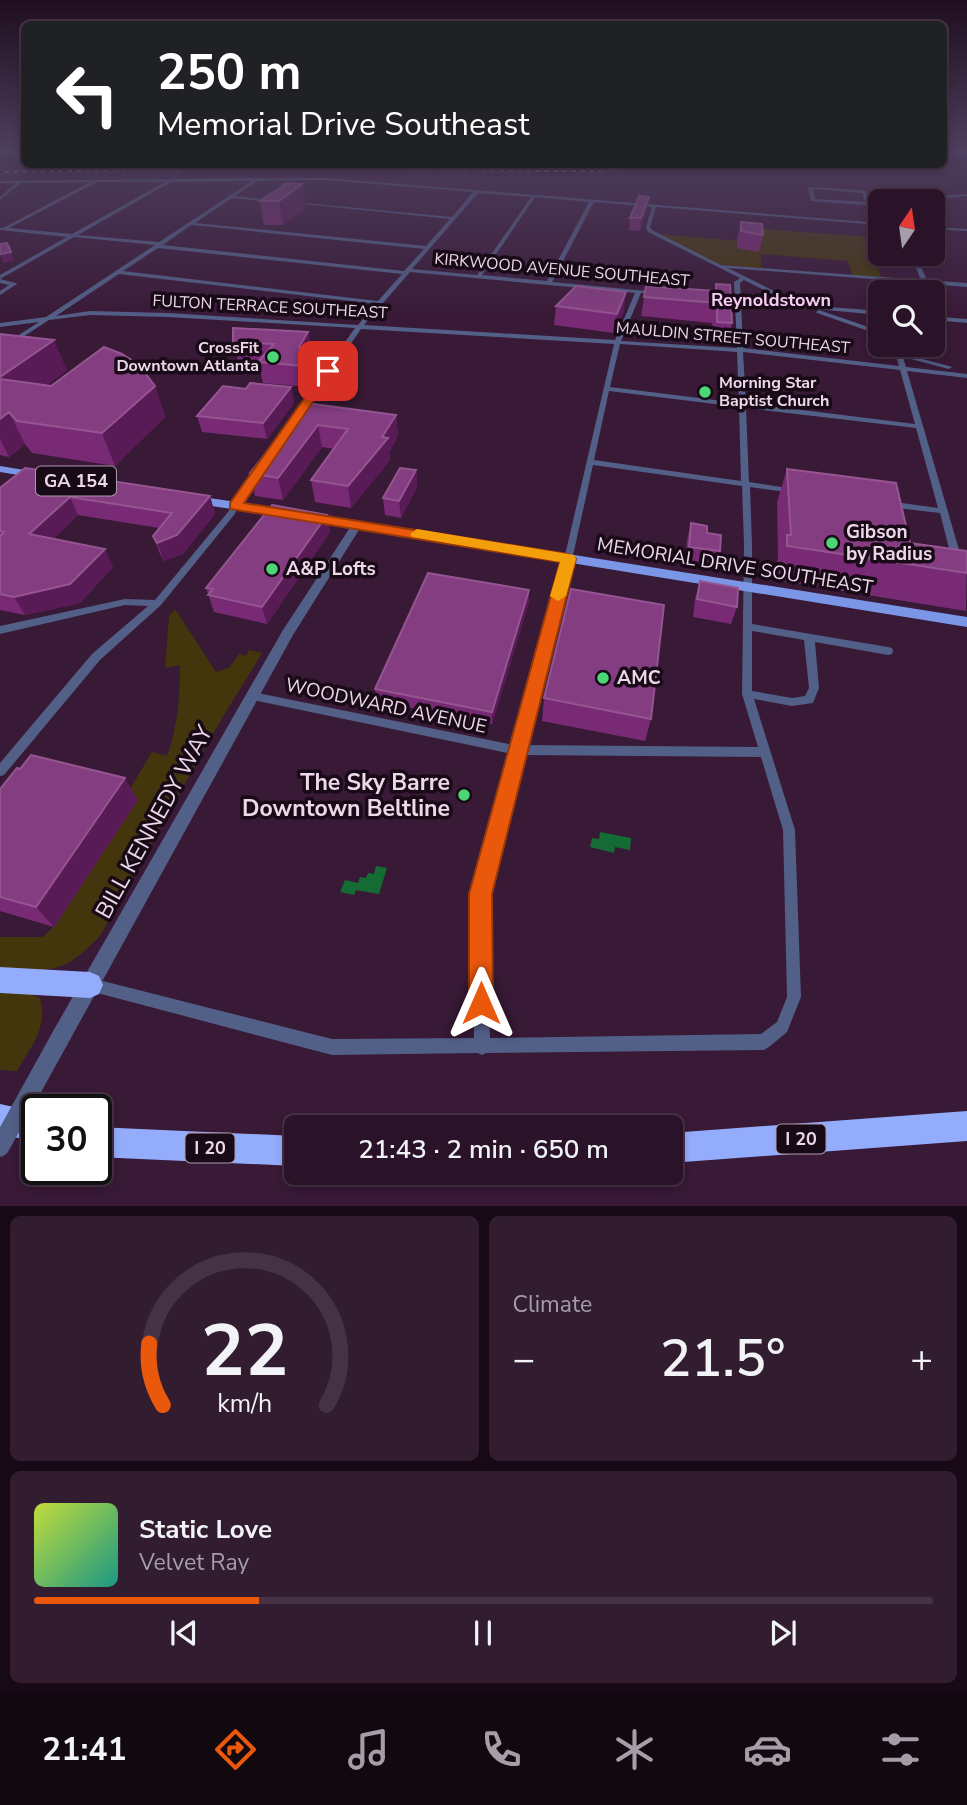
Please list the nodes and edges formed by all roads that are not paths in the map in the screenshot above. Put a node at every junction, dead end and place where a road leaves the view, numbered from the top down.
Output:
1 (45, 207) edge
2 (124, 207) edge
3 (216, 207) edge
4 (340, 207) edge
5 (463, 207) edge
6 (526, 207) edge
7 (589, 207) edge
8 (654, 207) edge
9 (670, 207) edge
10 (453, 218) junction
11 (868, 223) edge
12 (191, 224) junction
13 (2, 229) edge
14 (945, 229) edge
15 (967, 230) edge
16 (74, 236) junction
17 (159, 245) junction
18 (428, 247) junction
19 (721, 266) junction
20 (118, 272) junction
21 (407, 272) junction
22 (479, 276) junction
23 (743, 278) junction
24 (0, 279) edge
25 (899, 280) edge
26 (549, 283) junction
27 (945, 283) edge
28 (967, 285) edge
29 (639, 291) junction
30 (0, 293) edge
31 (656, 293) edge
32 (734, 300) junction
33 (380, 303) junction
34 (803, 306) junction
35 (868, 312) edge
36 (51, 317) junction
37 (945, 319) edge
38 (967, 321) edge
39 (0, 325) edge
40 (360, 326) junction
41 (868, 329) edge
42 (0, 336) edge
43 (538, 337) joint
44 (18, 339) junction
45 (618, 342) junction
46 (0, 350) edge
47 (741, 350) junction
48 (899, 357) edge
49 (908, 357) edge
50 (901, 367) junction
51 (967, 374) edge
52 (606, 389) junction
53 (744, 406) junction
54 (294, 421) edge
55 (918, 426) junction
56 (590, 462) junction
57 (261, 467) edge
58 (0, 469) edge
59 (45, 476) edge
60 (746, 484) junction
61 (806, 492) edge
62 (177, 497) edge
63 (883, 503) edge
64 (235, 506) junction
65 (943, 511) junction
66 (357, 525) junction
67 (568, 559) junction
68 (960, 570) edge
69 (747, 587) junction
70 (158, 603) junction
71 (967, 622) edge
72 (747, 627) junction
73 (0, 630) edge
74 (809, 638) junction
75 (888, 651) dead end
76 (747, 694) junction
77 (253, 696) junction
78 (517, 750) junction
79 (765, 752) junction
80 (0, 771) edge
81 (0, 980) edge
82 (90, 985) junction
83 (59, 1041) joint
84 (482, 1047) junction
85 (967, 1115) edge
86 (0, 1119) edge
87 (21, 1123) edge
88 (967, 1126) edge
89 (932, 1129) junction
90 (0, 1130) edge
91 (21, 1133) edge
92 (112, 1142) edge
93 (0, 1147) edge
94 (683, 1147) edge
95 (284, 1150) edge

1 - 13 street
2 - 16 street
3 - 12 street
4 - 10 street
5 - 10 street
6 - 22 street
7 - 26 street
8 - 19 street
9 - 11 street
10 - 18 street
12 - 17 street
12 - 18 street
13 - 16 street, KIRKWOOD AVENUE SOUTHEAST
14 - 15 street
16 - 17 street, KIRKWOOD AVENUE SOUTHEAST
16 - 24 street
17 - 20 street
17 - 21 street, KIRKWOOD AVENUE SOUTHEAST
18 - 21 street
19 - 23 street
19 - 25 street
20 - 33 street
20 - 36 street
21 - 22 street, KIRKWOOD AVENUE SOUTHEAST
21 - 33 street
22 - 26 street, KIRKWOOD AVENUE SOUTHEAST
23 - 32 street
23 - 34 street
24 - 30 street
26 - 29 street, KIRKWOOD AVENUE SOUTHEAST
27 - 28 street
29 - 31 street, KIRKWOOD AVENUE SOUTHEAST
29 - 45 street
32 - 34 street
32 - 47 street
33 - 40 street
34 - 35 street
34 - 41 street
36 - 39 street, FULTON TERRACE SOUTHEAST
36 - 40 street, FULTON TERRACE SOUTHEAST
36 - 44 street
37 - 38 street
40 - 43 street, FULTON TERRACE SOUTHEAST
40 - 54 street
42 - 44 street
43 - 45 street, MAULDIN STREET SOUTHEAST
44 - 46 street
45 - 47 street, MAULDIN STREET SOUTHEAST
45 - 52 street
47 - 50 street, MAULDIN STREET SOUTHEAST
47 - 53 street
48 - 50 street
49 - 51 street
50 - 51 street, MAULDIN STREET SOUTHEAST
50 - 55 street
52 - 53 street
52 - 56 street
53 - 55 street
53 - 60 street
55 - 65 street
56 - 60 street
56 - 67 street
57 - 64 street
58 - 59 main road, GA 154
60 - 61 street
60 - 69 street
62 - 64 main road, MEMORIAL DRIVE SOUTHEAST
63 - 65 street
64 - 66 main road, MEMORIAL DRIVE SOUTHEAST
64 - 70 street
65 - 68 street
66 - 67 main road, MEMORIAL DRIVE SOUTHEAST
66 - 77 street, BILL KENNEDY WAY
67 - 69 main road, MEMORIAL DRIVE SOUTHEAST
67 - 78 street
69 - 71 main road, MEMORIAL DRIVE SOUTHEAST
69 - 72 street
70 - 73 street
70 - 80 street
72 - 74 street
72 - 76 street
74 - 75 street
74 - 76 street
76 - 79 street
77 - 78 street, WOODWARD AVENUE
77 - 82 street, BILL KENNEDY WAY
78 - 79 street, WOODWARD AVENUE
78 - 84 street
79 - 84 street
81 - 82 highway
82 - 83 street, BILL KENNEDY WAY
82 - 84 street
83 - 93 street, BILL KENNEDY WAY, bridge
85 - 89 highway
86 - 87 highway
88 - 89 highway, I 20
89 - 94 highway, I 20
90 - 91 highway
92 - 95 highway, I 20

